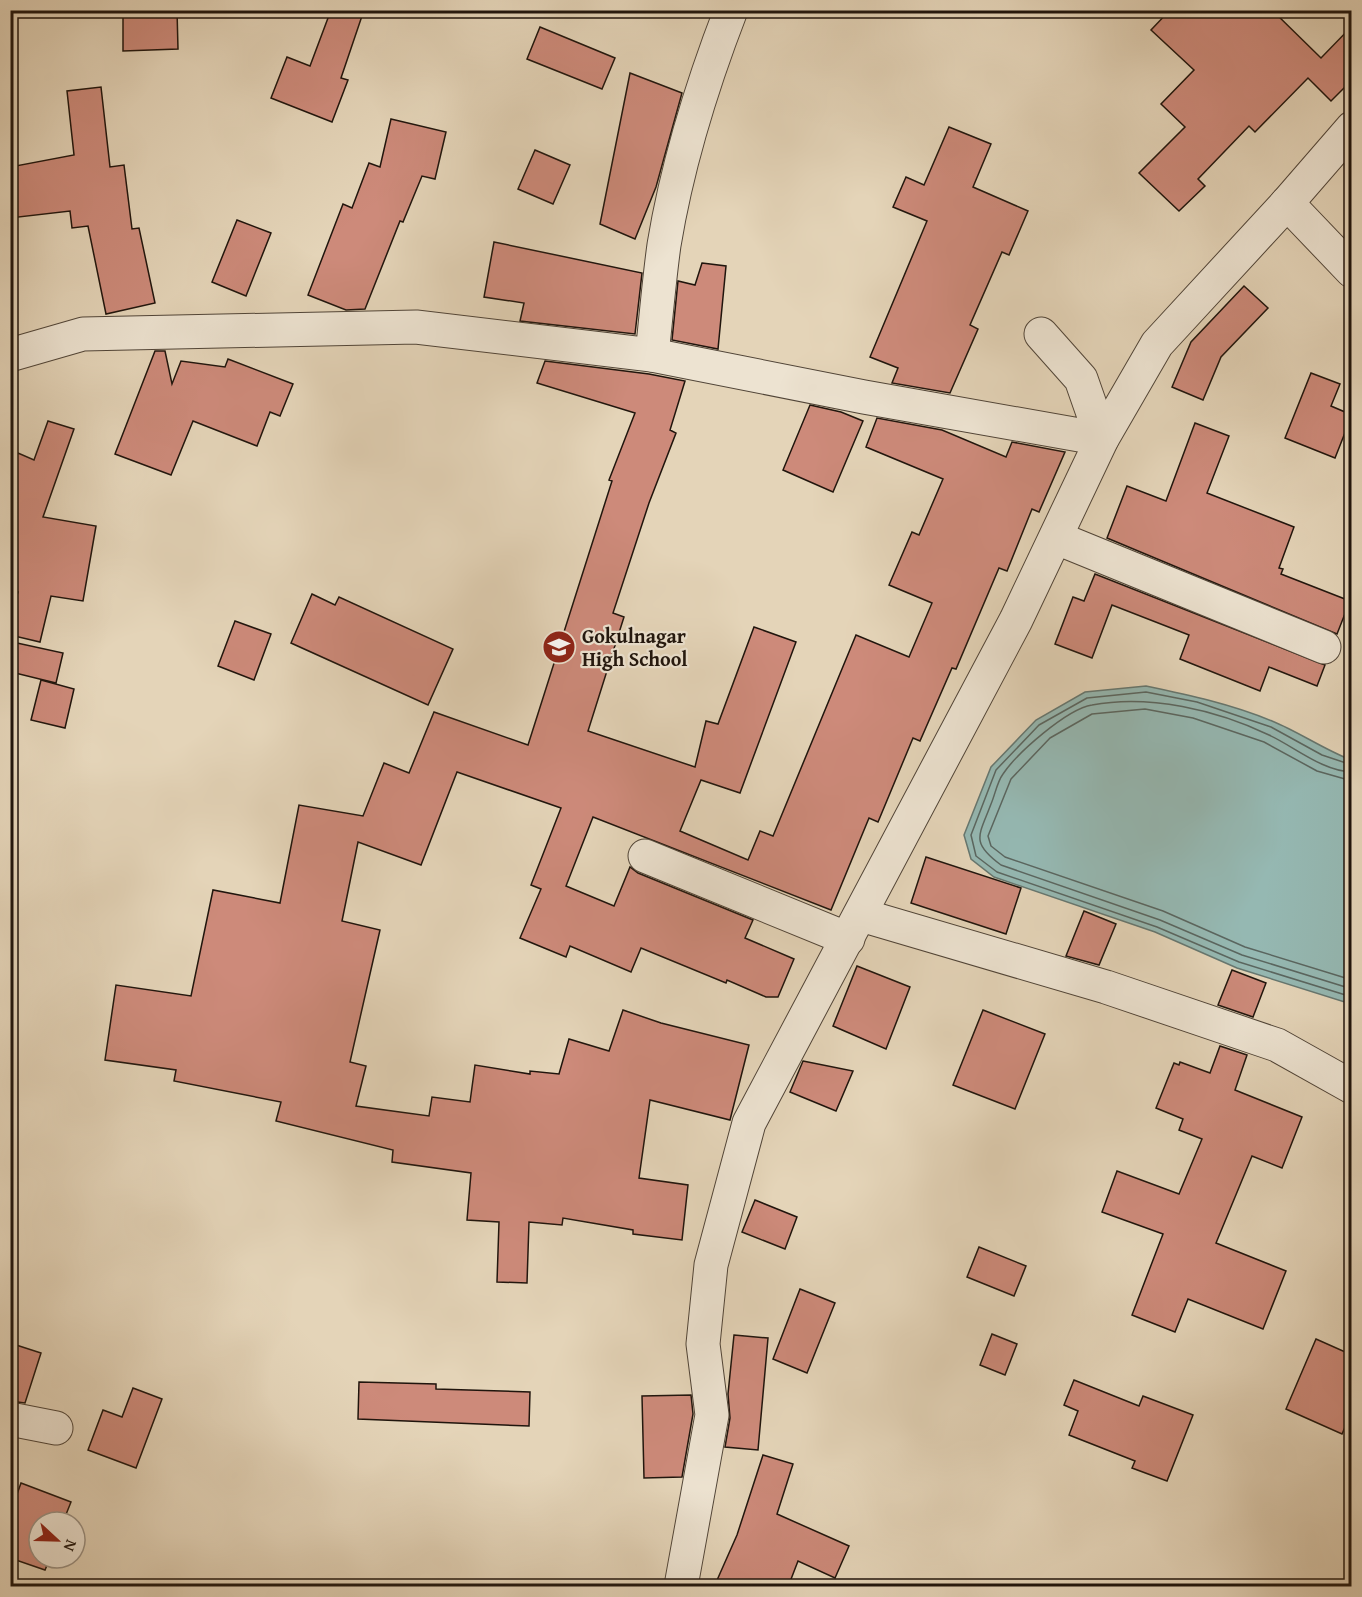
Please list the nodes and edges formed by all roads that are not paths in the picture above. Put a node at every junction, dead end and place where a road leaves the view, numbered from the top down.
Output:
1 (731, 10) edge
2 (1352, 128) edge
3 (1287, 203) junction
4 (1352, 272) edge
5 (1041, 334) dead end
6 (652, 354) junction
7 (10, 355) edge
8 (1102, 439) junction
9 (1057, 538) junction
10 (1324, 647) dead end
11 (645, 856) dead end
12 (854, 927) junction
13 (1352, 1087) edge
14 (10, 1419) edge
15 (56, 1428) dead end
16 (681, 1587) edge

1 - 6 street
2 - 3 street
3 - 4 street
3 - 8 street
5 - 8 street
6 - 7 street
6 - 8 street
8 - 9 street
9 - 10 street
9 - 12 street
11 - 12 street
12 - 13 street
12 - 16 street
14 - 15 street

